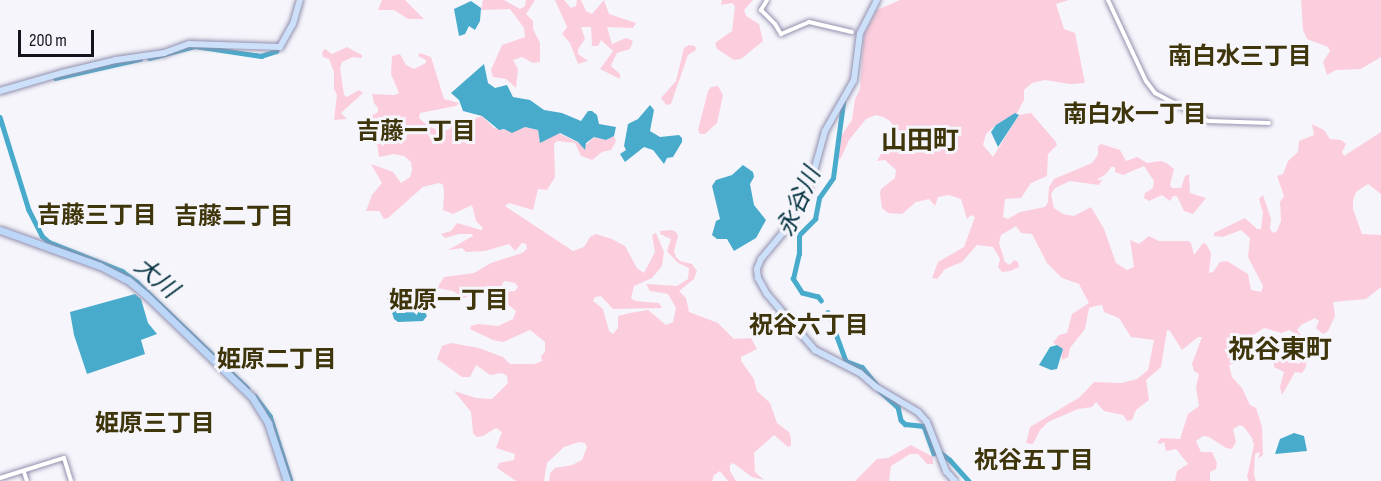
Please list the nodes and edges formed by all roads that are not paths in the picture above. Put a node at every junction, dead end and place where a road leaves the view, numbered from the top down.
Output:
1 (300, 0) edge
2 (767, 0) edge
3 (877, 0) edge
4 (1108, 0) edge
5 (852, 32) dead end
6 (0, 92) edge
7 (1269, 123) dead end
8 (0, 230) edge
9 (24, 472) junction
10 (0, 478) edge
11 (27, 481) edge
12 (71, 481) edge
13 (288, 481) edge
14 (955, 481) edge

1 - 6 main road
2 - 5 street
3 - 14 main road
4 - 7 street
8 - 13 highway
9 - 10 street
9 - 11 street
9 - 12 street

